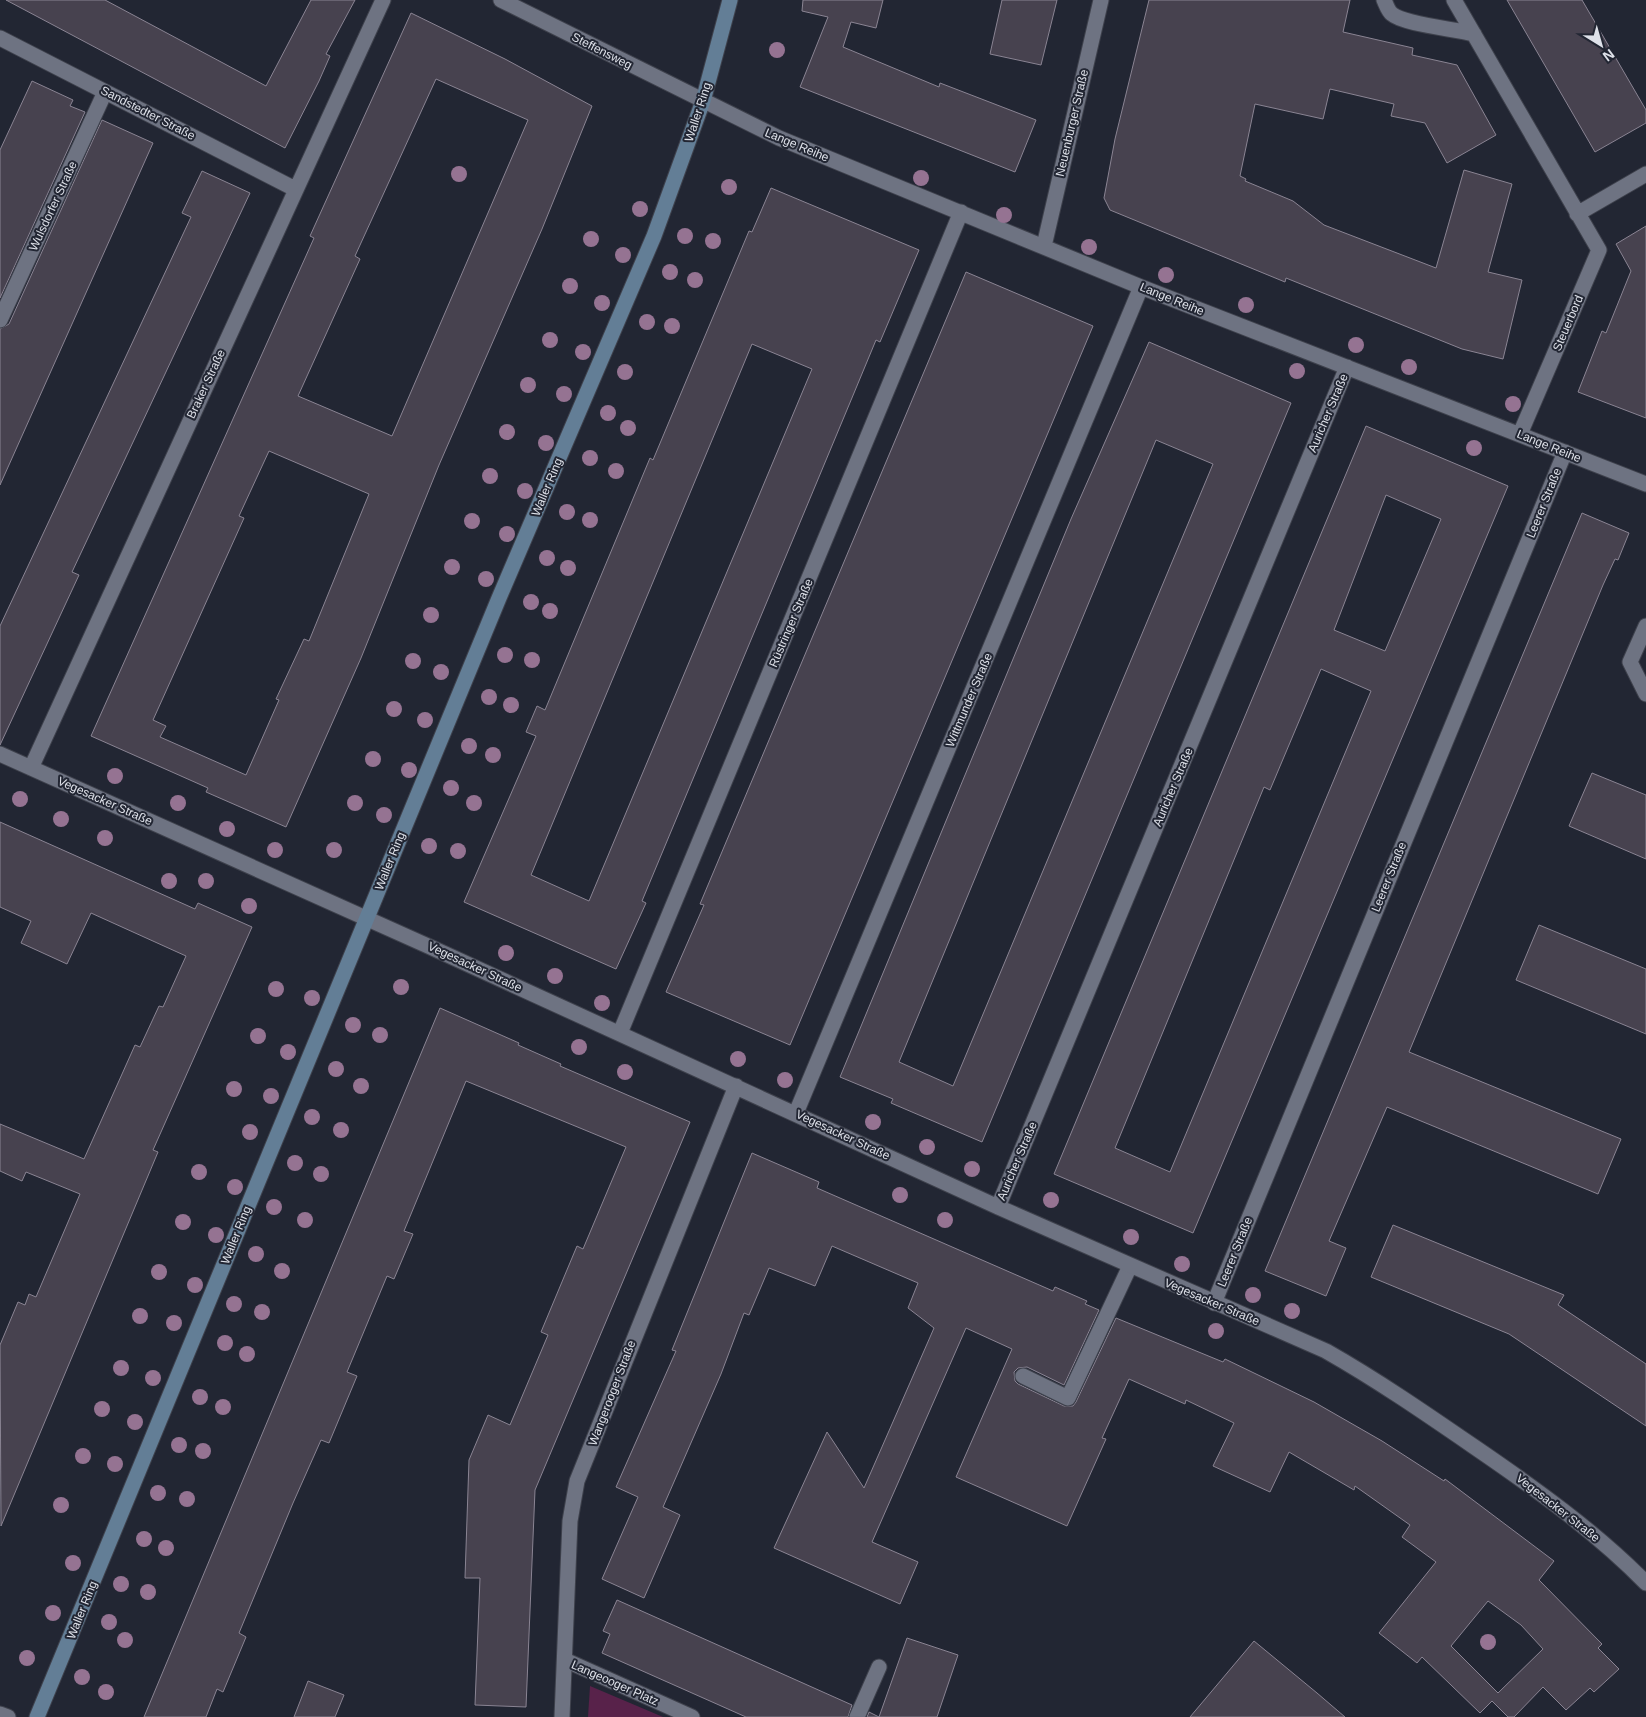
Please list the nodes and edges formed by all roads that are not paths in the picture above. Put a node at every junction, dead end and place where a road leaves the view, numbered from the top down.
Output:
1 (383, 0) edge
2 (501, 0) edge
3 (730, 0) edge
4 (1101, 0) edge
5 (1384, 0) edge
6 (1454, 0) edge
7 (1474, 34) junction
8 (0, 38) edge
9 (105, 92) junction
10 (703, 101) junction
11 (1646, 174) edge
12 (295, 189) junction
13 (961, 212) junction
14 (1577, 214) junction
15 (1044, 246) junction
16 (1141, 287) junction
17 (0, 320) edge
18 (1347, 367) junction
19 (1520, 434) junction
20 (1565, 452) junction
21 (1646, 484) edge
22 (1646, 626) edge
23 (1646, 694) edge
24 (0, 754) edge
25 (31, 768) junction
26 (367, 919) junction
27 (620, 1033) junction
28 (736, 1086) junction
29 (796, 1113) junction
30 (998, 1207) junction
31 (1130, 1266) junction
32 (1214, 1303) junction
33 (1022, 1376) dead end
34 (1646, 1583) edge
35 (565, 1660) junction
36 (879, 1667) dead end
37 (0, 1714) edge
38 (8, 1717) edge
39 (37, 1717) edge
40 (562, 1717) edge
41 (692, 1717) edge
42 (857, 1717) edge

1 - 12 street, Braker Straße
2 - 10 street, Steffensweg
3 - 10 main road, Waller Ring
4 - 15 street, Neuenburger Straße
5 - 7 street
6 - 7 street, Steuerbord
7 - 14 street, Steuerbord
8 - 9 street, Sandstedter Straße
9 - 12 street, Sandstedter Straße
9 - 17 street, Wulsdorfer Straße
10 - 13 street, Lange Reihe
10 - 26 main road, Waller Ring
11 - 14 street
12 - 25 street, Braker Straße
13 - 15 street, Lange Reihe
13 - 27 street, Rüstringer Straße
14 - 19 street, Steuerbord
15 - 16 street, Lange Reihe
16 - 18 street, Lange Reihe
16 - 29 street, Wittmunder Straße
18 - 19 street, Lange Reihe
18 - 30 street, Auricher Straße
19 - 20 street, Lange Reihe
20 - 21 street, Lange Reihe
20 - 32 street, Leerer Straße
22 - 23 street
24 - 25 street, Vegesacker Straße
25 - 26 street, Vegesacker Straße
26 - 27 street, Vegesacker Straße
26 - 39 main road, Waller Ring
27 - 28 street, Vegesacker Straße
28 - 29 street, Vegesacker Straße
28 - 35 street, Wangerooger Straße
29 - 30 street, Vegesacker Straße
30 - 31 street, Vegesacker Straße
31 - 32 street, Vegesacker Straße
31 - 33 street
32 - 34 street, Vegesacker Straße
35 - 40 street, Wangerooger Straße
35 - 41 street, Langeooger Platz
36 - 42 street
37 - 38 street

